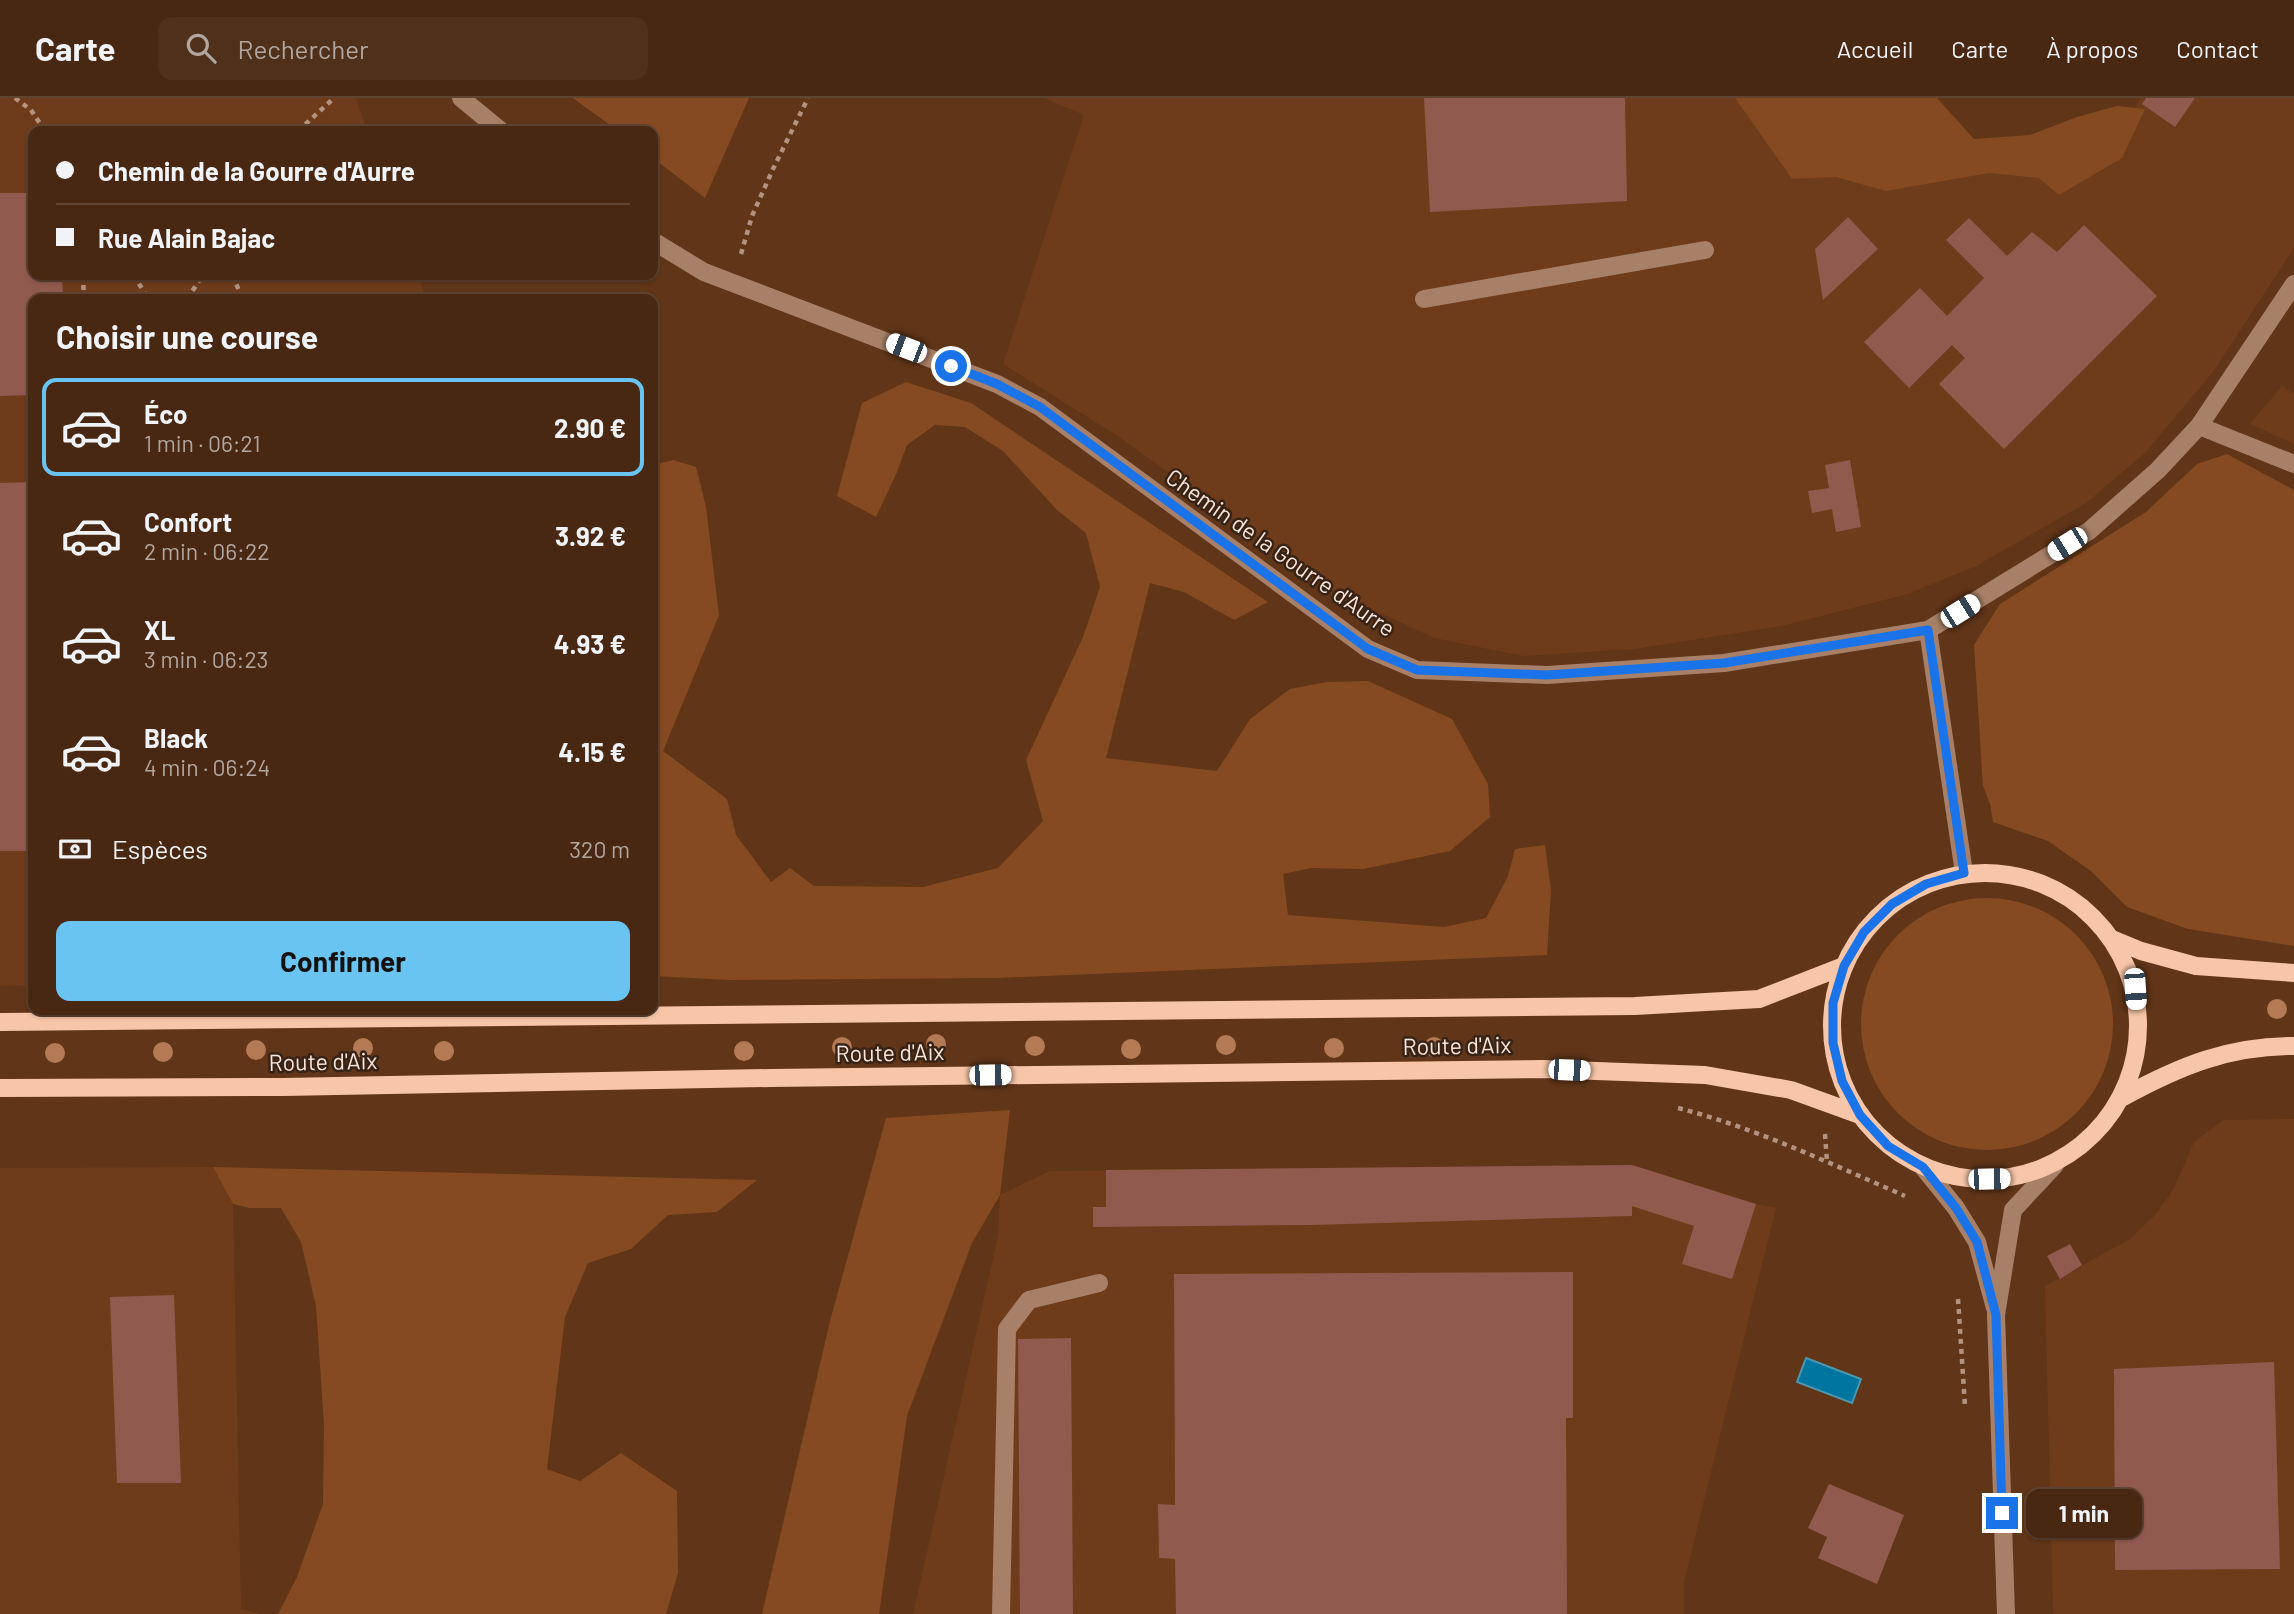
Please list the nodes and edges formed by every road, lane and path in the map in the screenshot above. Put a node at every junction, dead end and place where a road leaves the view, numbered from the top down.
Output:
1 (15, 98) edge
2 (334, 98) edge
3 (461, 98) edge
4 (808, 98) edge
5 (41, 126) edge
6 (303, 126) edge
7 (496, 126) edge
8 (658, 244) edge
9 (1705, 250) dead end
10 (2294, 284) edge
11 (740, 285) junction
12 (1424, 299) dead end
13 (2199, 426) junction
14 (2294, 464) edge
15 (1928, 630) junction
16 (1964, 873) junction
17 (2112, 939) junction
18 (1844, 966) junction
19 (2294, 973) edge
20 (0, 1022) edge
21 (2294, 1046) edge
22 (0, 1088) edge
23 (2123, 1097) junction
24 (1673, 1107) dead end
25 (1860, 1115) junction
26 (2055, 1165) junction
27 (1923, 1167) junction
28 (1916, 1200) dead end
29 (1099, 1283) dead end
30 (1957, 1291) dead end
31 (1996, 1315) junction
32 (1965, 1408) dead end
33 (1001, 1614) edge
34 (2006, 1614) edge

1 - 5 path
2 - 6 path
3 - 7 street
4 - 11 path
8 - 11 street, Chemin de la Gourre d'Aurre
9 - 12 street
10 - 13 street, Chemin de la Gourre d'Aurre
11 - 15 street, Chemin de la Gourre d'Aurre
13 - 14 street
13 - 15 street, Chemin de la Gourre d'Aurre
15 - 16 street
16 - 17 main road
16 - 18 main road
17 - 19 main road
17 - 23 main road
18 - 20 main road, Route d'Aix
18 - 25 main road
21 - 23 main road
22 - 25 main road, Route d'Aix
23 - 26 main road
24 - 28 path
25 - 27 main road
26 - 27 main road
26 - 31 street
27 - 31 street
29 - 33 street
30 - 32 path
31 - 34 street

